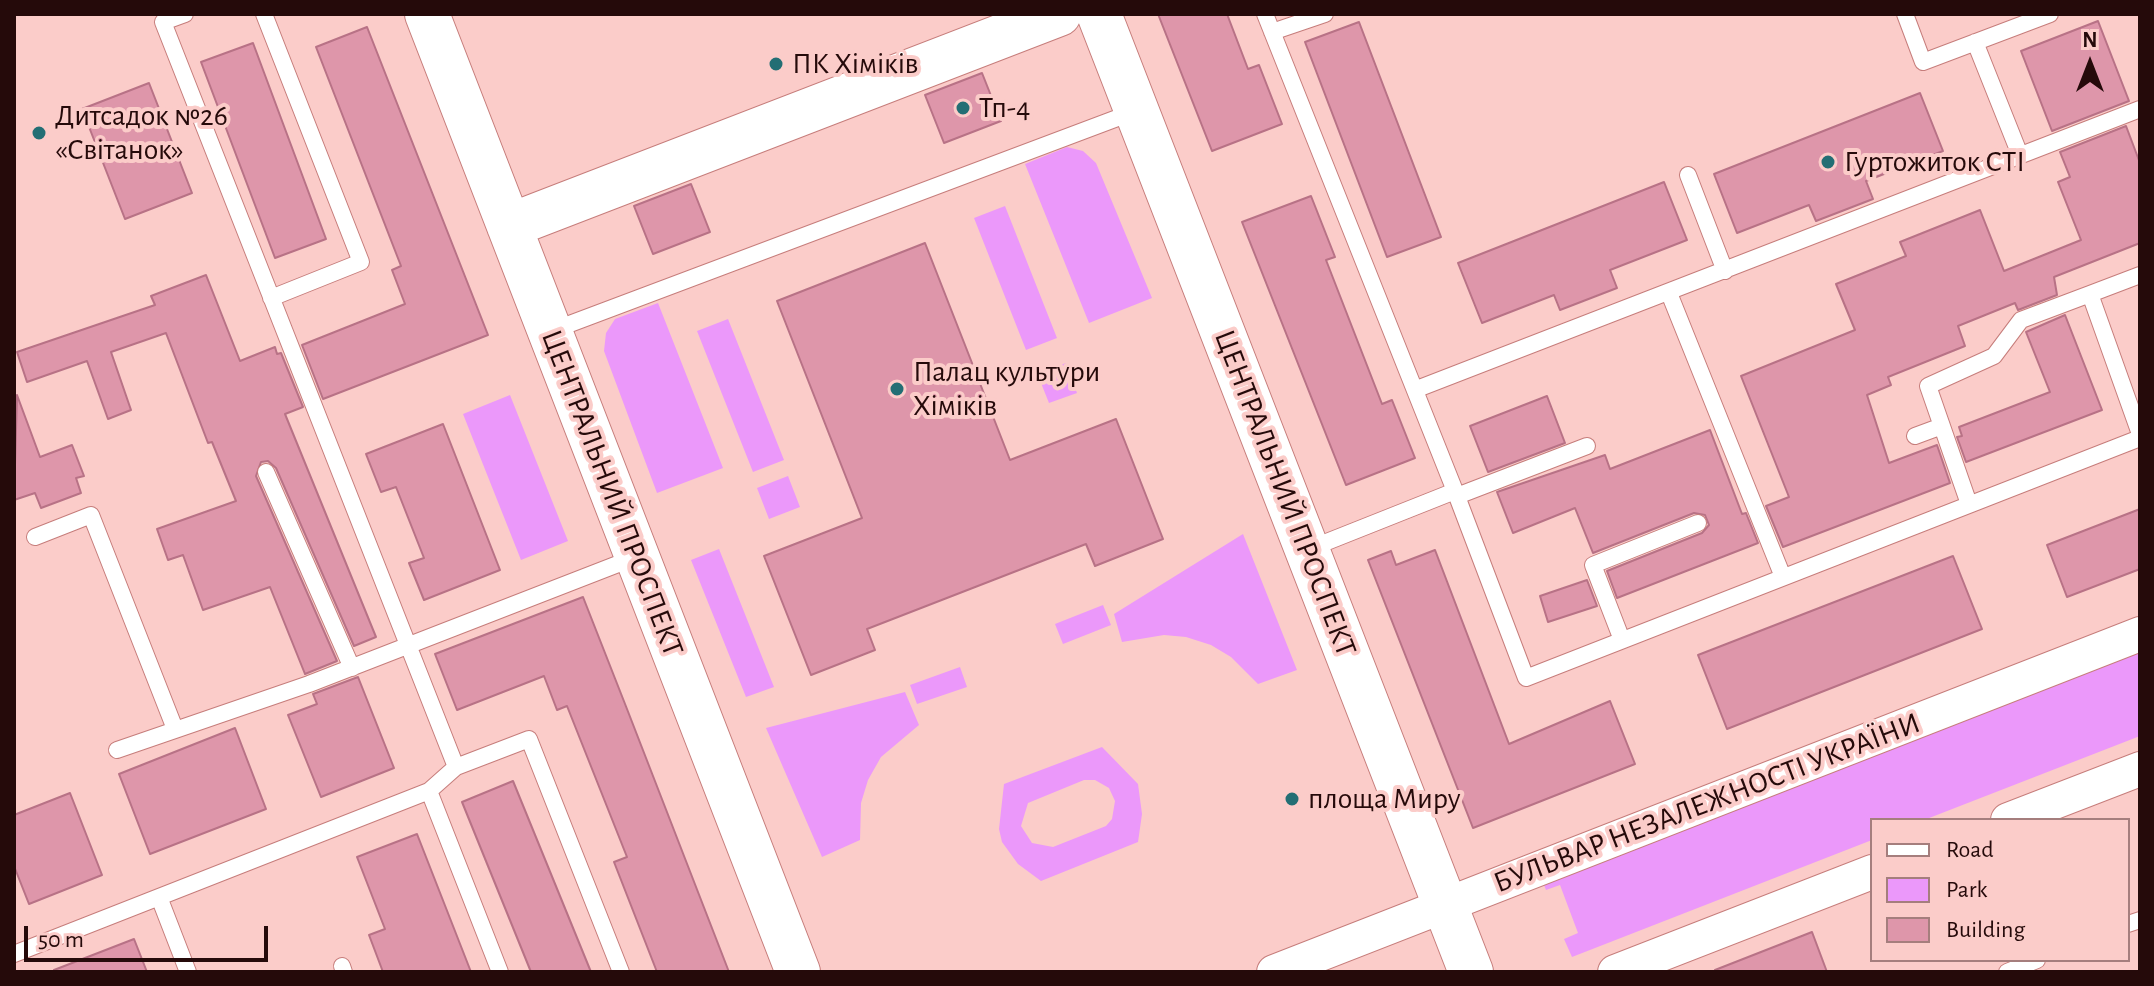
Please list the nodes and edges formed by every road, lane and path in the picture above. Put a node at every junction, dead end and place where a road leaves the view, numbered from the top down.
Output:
1 (185, 14) edge
2 (264, 14) edge
3 (427, 14) edge
4 (1059, 14) edge
5 (1099, 14) edge
6 (1265, 14) edge
7 (1325, 14) edge
8 (1905, 14) edge
9 (2050, 14) edge
10 (1272, 32) junction
11 (1975, 42) junction
12 (2140, 109) edge
13 (1137, 111) junction
14 (2020, 155) junction
15 (1688, 175) dead end
16 (509, 226) junction
17 (1725, 271) junction
18 (2140, 275) edge
19 (1669, 293) junction
20 (2090, 294) junction
21 (271, 298) junction
22 (550, 332) junction
23 (1417, 389) junction
24 (1942, 426) junction
25 (1915, 436) dead end
26 (2140, 436) edge
27 (1587, 446) dead end
28 (266, 472) dead end
29 (1456, 494) junction
30 (1969, 504) junction
31 (1698, 523) dead end
32 (35, 537) dead end
33 (1307, 550) junction
34 (637, 557) junction
35 (1783, 577) junction
36 (2140, 634) edge
37 (1622, 640) junction
38 (408, 646) junction
39 (352, 668) junction
40 (175, 729) junction
41 (117, 750) dead end
42 (456, 767) junction
43 (2140, 769) edge
44 (429, 791) junction
45 (2013, 818) edge
46 (1870, 873) edge
47 (159, 897) junction
48 (1445, 905) junction
49 (14, 954) edge
50 (2032, 962) edge
51 (188, 972) edge
52 (500, 972) edge
53 (621, 972) edge
54 (798, 972) edge
55 (1274, 972) edge
56 (1471, 972) edge
57 (1615, 972) edge
58 (2007, 972) edge

1 - 21 lane
2 - 21 lane
3 - 16 street, ЦЕНТРАЛЬНИЙ ПРОСПЕКТ
4 - 16 street
5 - 13 street, ЦЕНТРАЛЬНИЙ ПРОСПЕКТ
6 - 10 lane
7 - 10 lane
8 - 11 lane
9 - 11 lane
10 - 23 lane
11 - 14 lane
12 - 14 lane
13 - 22 lane
13 - 33 street, ЦЕНТРАЛЬНИЙ ПРОСПЕКТ
14 - 17 lane
15 - 17 lane
16 - 22 street, ЦЕНТРАЛЬНИЙ ПРОСПЕКТ
17 - 19 lane
18 - 20 lane
19 - 23 lane
19 - 35 lane
20 - 24 lane
20 - 26 lane
21 - 38 lane
22 - 34 street, ЦЕНТРАЛЬНИЙ ПРОСПЕКТ
23 - 29 lane
24 - 25 lane
24 - 30 lane
26 - 30 lane
27 - 29 lane
28 - 39 lane
29 - 33 lane
29 - 37 lane
30 - 35 lane
31 - 37 lane
32 - 40 lane
33 - 48 street, ЦЕНТРАЛЬНИЙ ПРОСПЕКТ
34 - 38 lane
34 - 54 street, ЦЕНТРАЛЬНИЙ ПРОСПЕКТ
35 - 37 lane
36 - 48 street, БУЛЬВАР НЕЗАЛЕЖНОСТІ УКРАЇНИ
38 - 39 lane
38 - 42 lane
39 - 40 lane
40 - 41 lane
42 - 44 lane
42 - 53 lane
43 - 45 street
44 - 47 lane
44 - 52 lane
46 - 57 street
47 - 49 lane
47 - 51 lane
48 - 55 street, БУЛЬВАР НЕЗАЛЕЖНОСТІ УКРАЇНИ
48 - 56 street, ЦЕНТРАЛЬНИЙ ПРОСПЕКТ
50 - 58 lane

